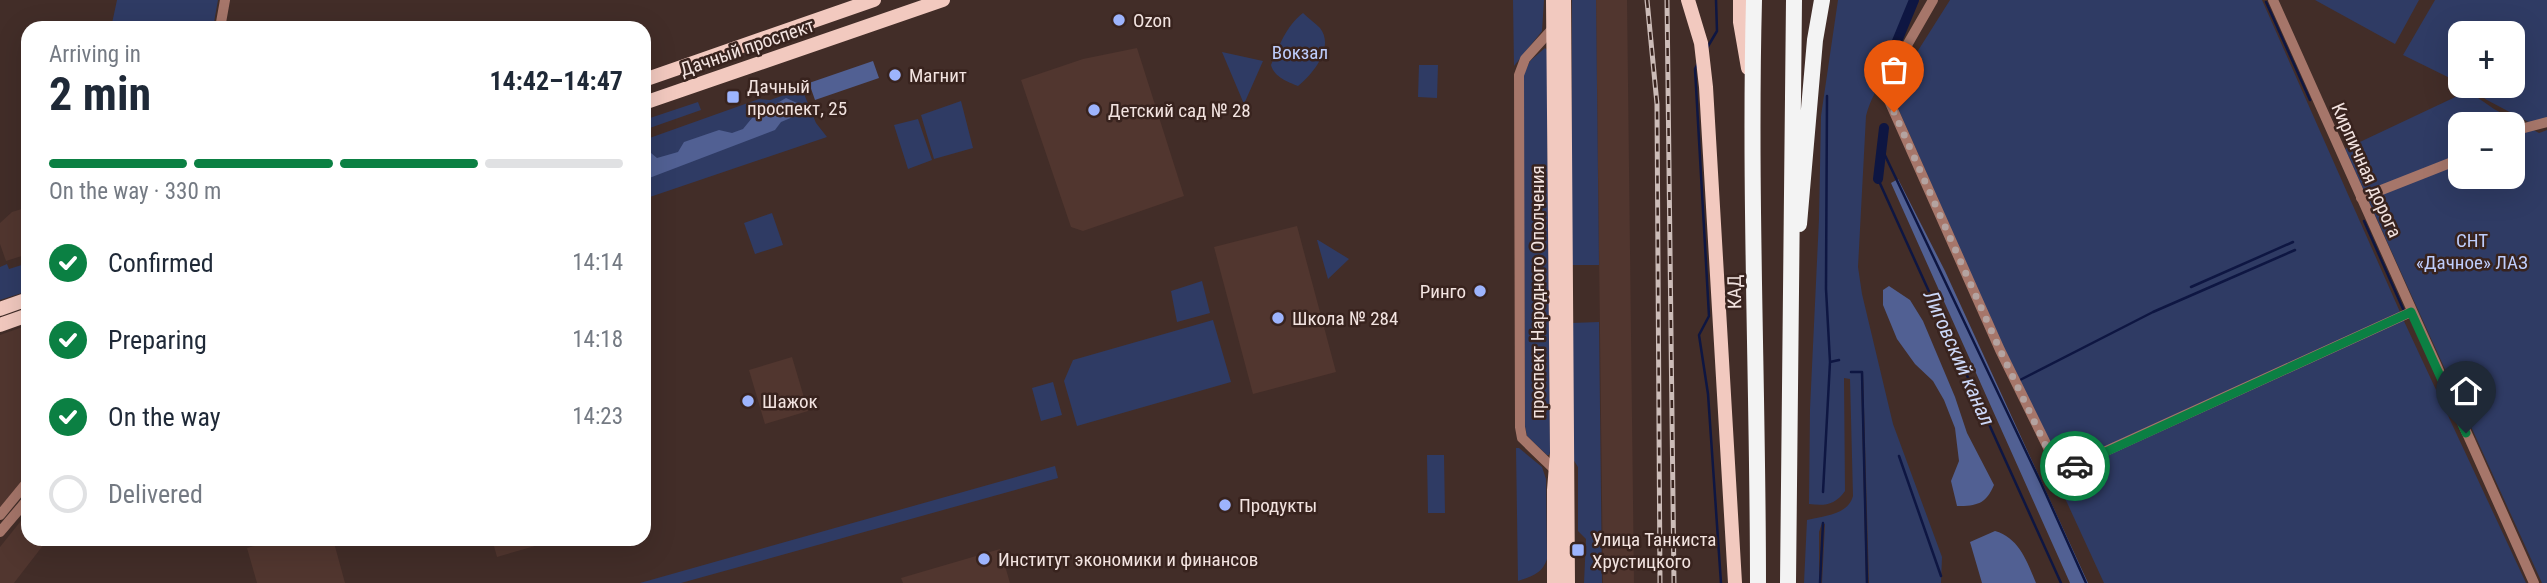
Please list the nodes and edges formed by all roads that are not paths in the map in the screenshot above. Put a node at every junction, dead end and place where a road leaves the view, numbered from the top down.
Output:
1 (225, 0) edge
2 (943, 0) edge
3 (1553, 0) edge
4 (1564, 0) edge
5 (1688, 0) edge
6 (1740, 0) edge
7 (1754, 0) edge
8 (1794, 0) edge
9 (1822, 0) edge
10 (1933, 0) edge
11 (2273, 0) edge
12 (868, 1) edge
13 (221, 21) edge
14 (1554, 27) junction
15 (651, 78) edge
16 (1752, 90) junction
17 (651, 101) edge
18 (2547, 122) edge
19 (2525, 128) edge
20 (2448, 164) edge
21 (2361, 198) junction
22 (1790, 282) junction
23 (21, 302) edge
24 (0, 309) edge
25 (2411, 312) junction
26 (21, 318) edge
27 (0, 325) edge
28 (1555, 470) junction
29 (21, 490) edge
30 (21, 507) edge
31 (0, 515) edge
32 (0, 532) edge
33 (1559, 583) edge
34 (1735, 583) edge
35 (1758, 583) edge
36 (1788, 583) edge
37 (2534, 583) edge

1 - 13 street
2 - 17 main road, Дачный проспект
3 - 14 main road, проспект Народного Ополчения
4 - 33 main road, проспект Народного Ополчения
5 - 34 main road
6 - 16 main road
7 - 16 highway, КАД
8 - 22 highway
9 - 22 highway
10 - 25 street
11 - 21 street, Кирпичная дорога
12 - 15 main road, Дачный проспект
14 - 28 main road, проспект Народного Ополчения
14 - 28 street
16 - 35 highway, КАД
18 - 19 street
20 - 21 street
21 - 25 street, Кирпичная дорога
22 - 36 highway
23 - 24 main road
25 - 37 street, Кирпичная дорога
26 - 27 main road
28 - 33 main road, проспект Народного Ополчения
29 - 31 street
30 - 32 street

